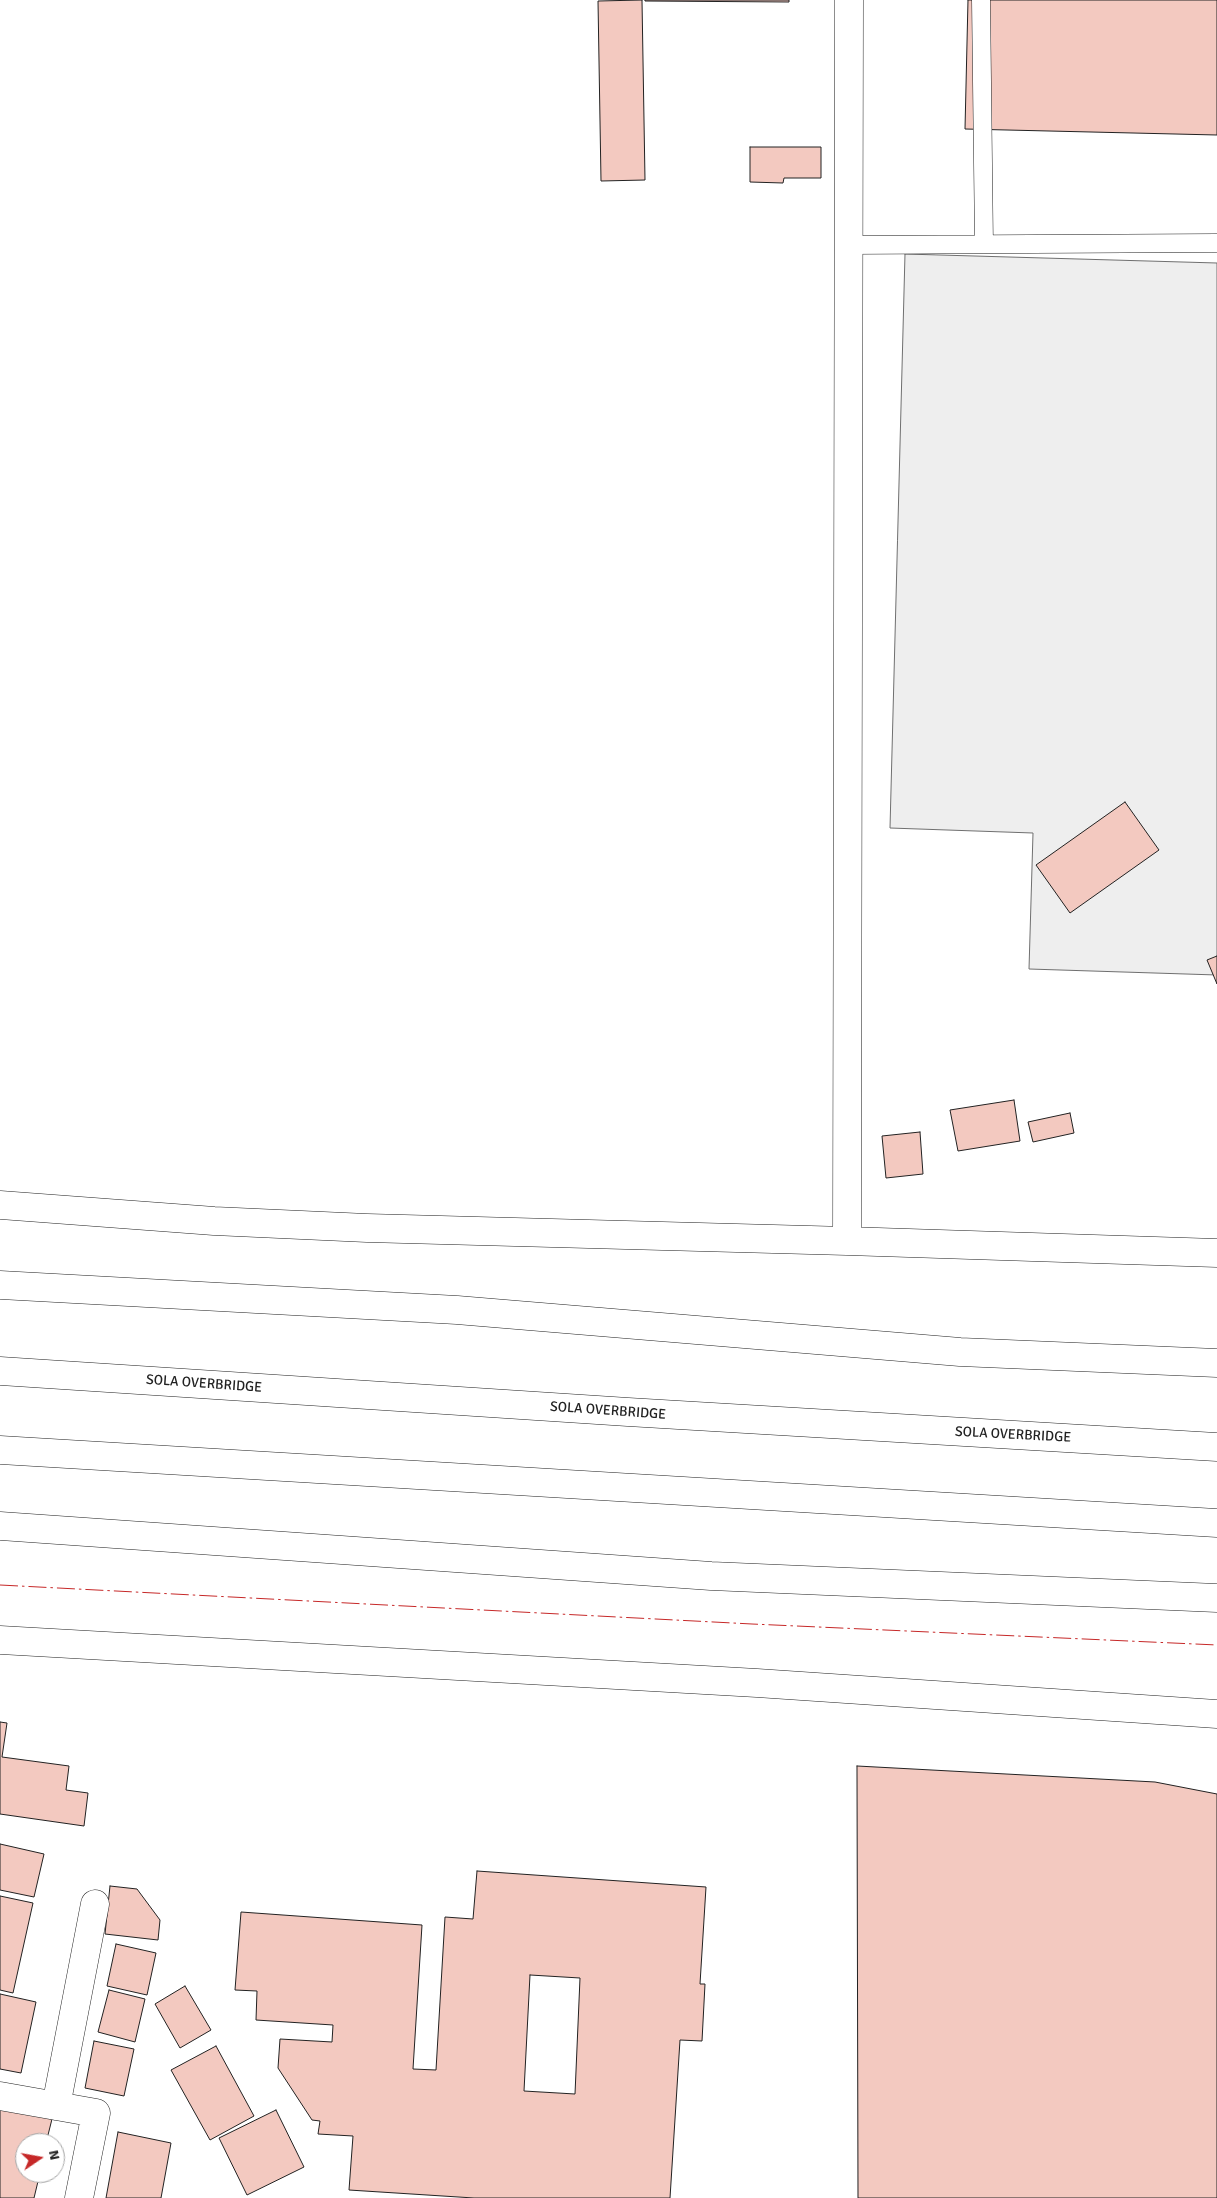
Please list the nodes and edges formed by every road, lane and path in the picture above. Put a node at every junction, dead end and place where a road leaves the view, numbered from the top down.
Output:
1 (849, 0) edge
2 (981, 0) edge
3 (1217, 243) edge
4 (984, 244) junction
5 (847, 245) junction
6 (0, 1205) edge
7 (847, 1241) junction
8 (1217, 1253) edge
9 (0, 1285) edge
10 (1217, 1363) edge
11 (0, 1371) edge
12 (1217, 1447) edge
13 (0, 1450) edge
14 (1217, 1522) edge
15 (0, 1526) edge
16 (1217, 1598) edge
17 (0, 1640) edge
18 (1217, 1714) edge
19 (95, 1904) dead end
20 (0, 2096) edge
21 (56, 2106) junction
22 (80, 2198) edge

1 - 5 main road
2 - 4 lane
3 - 4 lane
4 - 5 lane
5 - 7 main road
6 - 7 main road
7 - 8 main road
9 - 10 main road
11 - 12 main road, SOLA OVERBRIDGE
13 - 14 main road
15 - 16 main road
17 - 18 main road
19 - 21 main road
20 - 21 main road
21 - 22 main road

